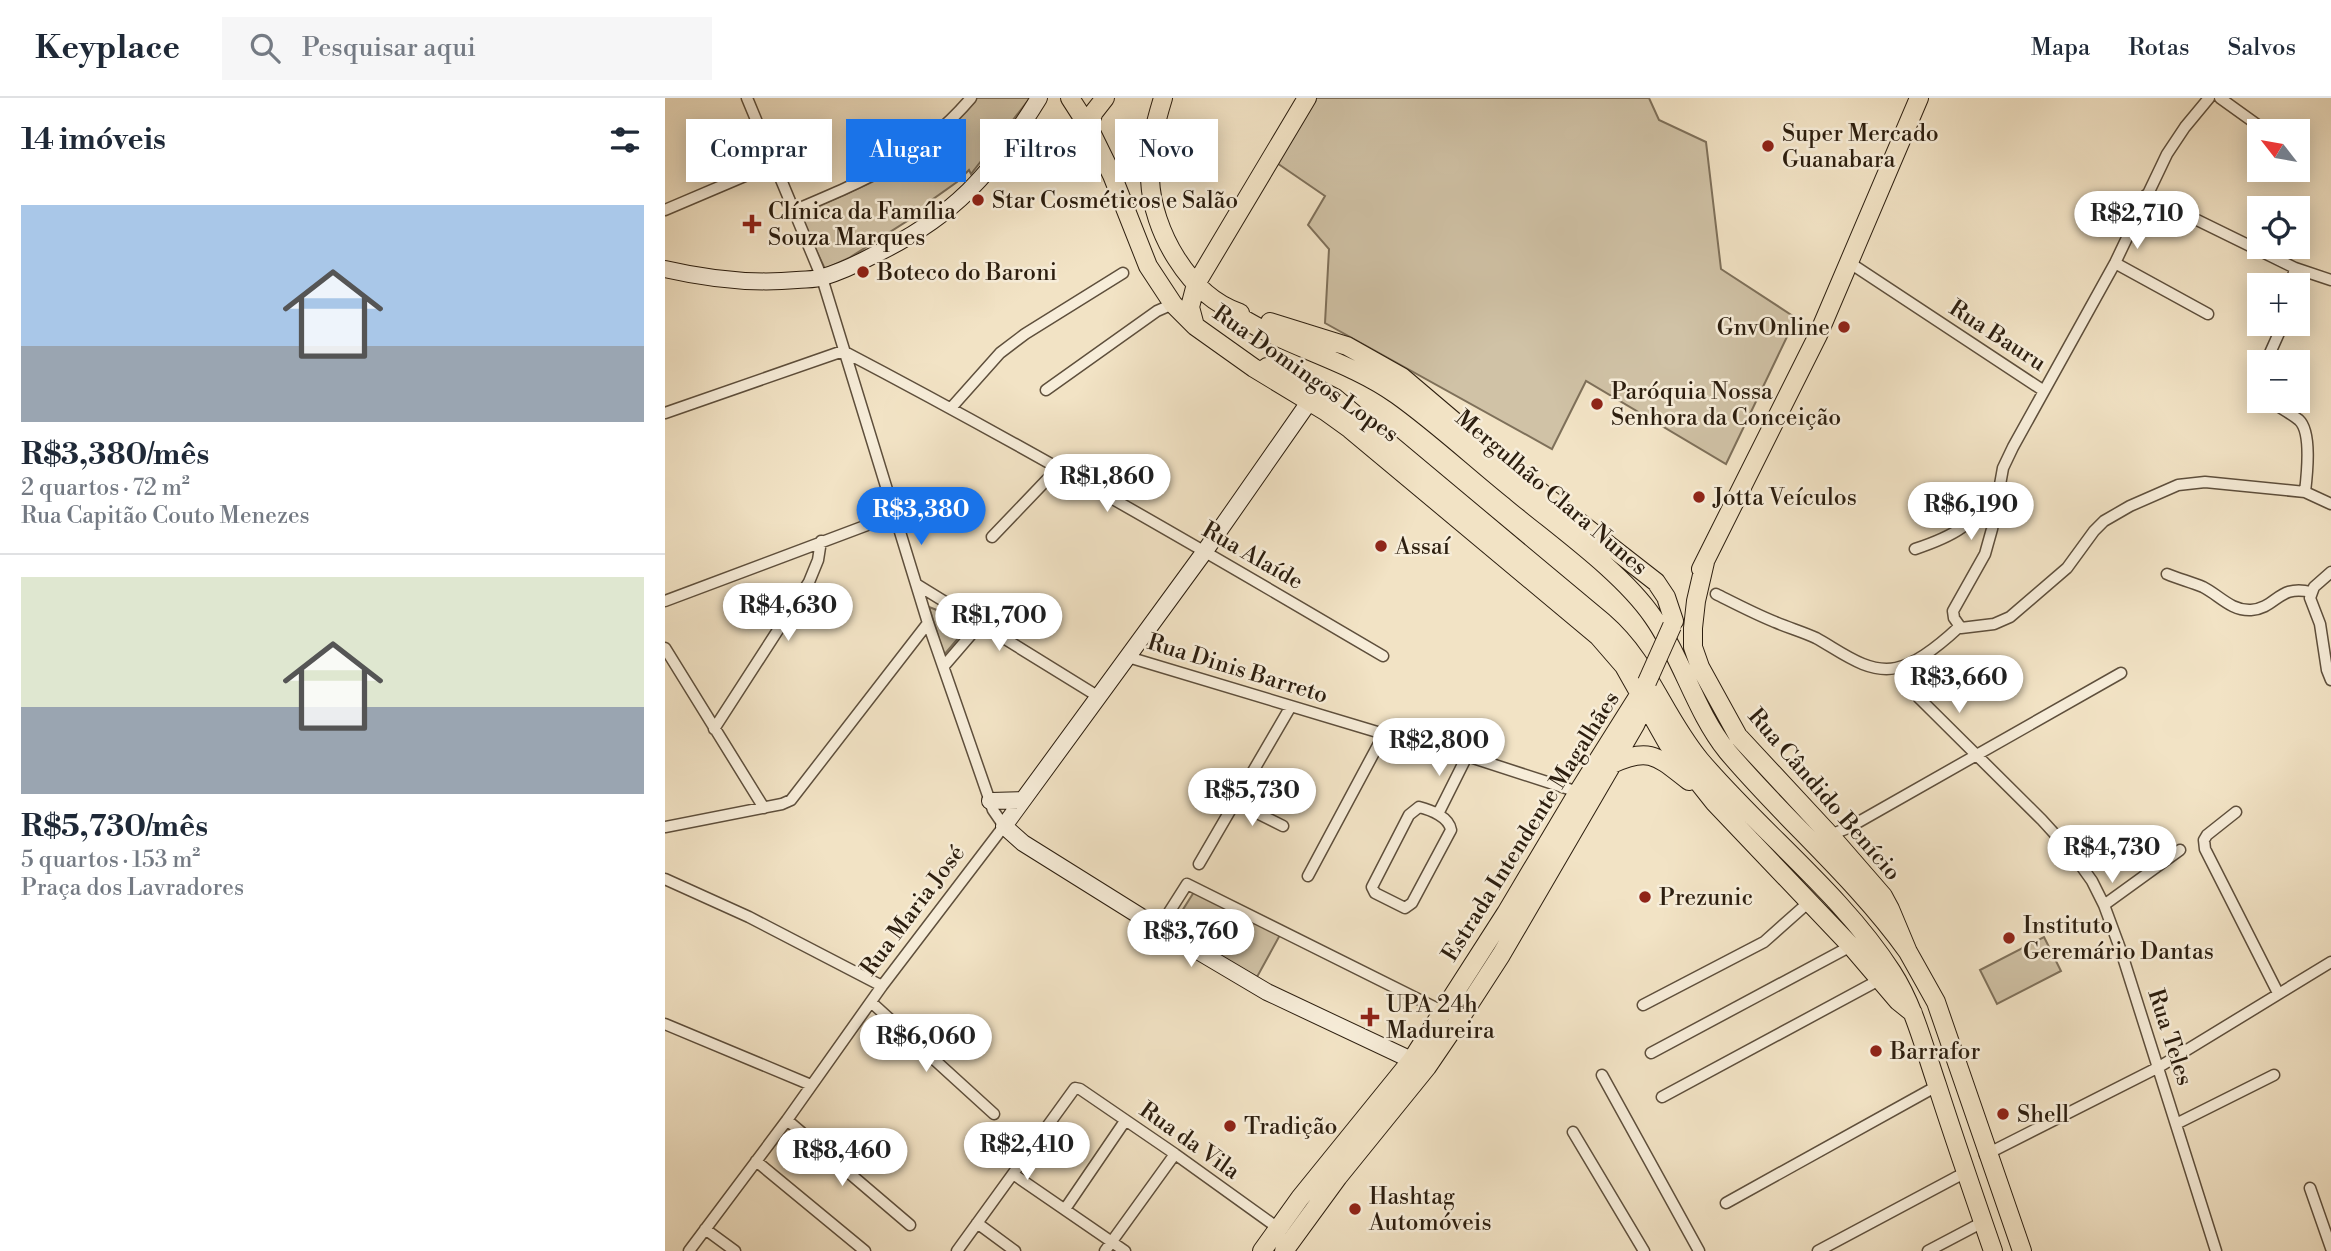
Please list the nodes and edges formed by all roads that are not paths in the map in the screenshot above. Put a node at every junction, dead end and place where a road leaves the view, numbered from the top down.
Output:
1 (747, 98) edge
2 (971, 98) edge
3 (1039, 98) edge
4 (1070, 98) edge
5 (1105, 98) edge
6 (1163, 98) edge
7 (1307, 98) edge
8 (1920, 98) edge
9 (2209, 98) edge
10 (2220, 98) edge
11 (2244, 98) edge
12 (2233, 107) junction
13 (755, 119) edge
14 (1084, 119) edge
15 (1091, 119) edge
16 (2250, 119) edge
17 (1101, 153) edge
18 (731, 182) edge
19 (781, 182) edge
20 (2146, 195) junction
21 (665, 210) edge
22 (793, 211) junction
23 (1850, 263) junction
24 (2115, 263) junction
25 (666, 267) edge
26 (2295, 268) junction
27 (1122, 273) dead end
28 (2294, 273) edge
29 (822, 278) junction
30 (2331, 280) edge
31 (1196, 284) junction
32 (1173, 304) junction
33 (1228, 309) junction
34 (2208, 314) dead end
35 (1195, 326) junction
36 (843, 351) junction
37 (1243, 360) junction
38 (1046, 390) dead end
39 (2044, 391) junction
40 (1309, 402) junction
41 (951, 408) junction
42 (665, 413) edge
43 (2288, 413) edge
44 (1058, 468) junction
45 (1997, 492) junction
46 (2305, 492) junction
47 (2331, 504) edge
48 (894, 515) junction
49 (992, 537) dead end
50 (821, 541) junction
51 (1915, 549) dead end
52 (1205, 551) junction
53 (1705, 562) junction
54 (2331, 572) edge
55 (2167, 575) dead end
56 (916, 584) junction
57 (2311, 592) junction
58 (1716, 594) dead end
59 (665, 601) edge
60 (928, 623) junction
61 (1673, 623) junction
62 (2325, 623) edge
63 (981, 624) junction
64 (1959, 627) junction
65 (665, 648) edge
66 (1383, 656) dead end
67 (1128, 657) junction
68 (944, 667) junction
69 (2121, 673) dead end
70 (2331, 680) edge
71 (1644, 689) junction
72 (1099, 697) junction
73 (1918, 697) dead end
74 (1291, 706) junction
75 (714, 729) junction
76 (1384, 734) junction
77 (1467, 756) junction
78 (1977, 756) junction
79 (1612, 764) junction
80 (1578, 792) junction
81 (1023, 800) junction
82 (990, 801) junction
83 (1235, 802) junction
84 (1714, 802) junction
85 (764, 808) junction
86 (2236, 812) dead end
87 (1438, 814) junction
88 (1004, 826) junction
89 (665, 827) edge
90 (1283, 827) dead end
91 (1830, 835) junction
92 (2181, 850) dead end
93 (1199, 864) dead end
94 (1308, 876) dead end
95 (665, 879) edge
96 (1809, 902) junction
97 (2104, 905) junction
98 (1159, 928) junction
99 (1851, 946) junction
100 (1908, 952) junction
101 (2331, 962) edge
102 (1881, 979) junction
103 (882, 986) junction
104 (2278, 993) junction
105 (871, 1002) junction
106 (1643, 1005) dead end
107 (1913, 1013) junction
108 (1451, 1016) junction
109 (665, 1024) edge
110 (1651, 1053) dead end
111 (1419, 1064) junction
112 (2159, 1067) junction
113 (1602, 1075) dead end
114 (2274, 1076) dead end
115 (811, 1085) junction
116 (1937, 1086) junction
117 (1662, 1097) dead end
118 (994, 1114) dead end
119 (787, 1120) junction
120 (1125, 1121) junction
121 (2176, 1124) junction
122 (1573, 1132) dead end
123 (1175, 1154) junction
124 (1986, 1155) junction
125 (756, 1161) junction
126 (1966, 1172) junction
127 (1013, 1174) junction
128 (2310, 1188) dead end
129 (1726, 1203) dead end
130 (1065, 1209) junction
131 (1983, 1222) junction
132 (977, 1223) junction
133 (910, 1225) dead end
134 (1278, 1227) junction
135 (705, 1229) junction
136 (1109, 1246) edge
137 (2331, 1248) edge
138 (689, 1251) edge
139 (735, 1251) edge
140 (865, 1251) edge
141 (957, 1251) edge
142 (1015, 1251) edge
143 (1125, 1251) edge
144 (1262, 1251) edge
145 (1284, 1251) edge
146 (1644, 1251) edge
147 (1699, 1251) edge
148 (1818, 1251) edge
149 (1928, 1251) edge
150 (1993, 1251) edge
151 (2022, 1251) edge
152 (2216, 1251) edge

1 - 13 street
2 - 22 street
3 - 29 street
4 - 14 main road, Rua Domingos Lopes
5 - 15 main road
6 - 31 main road, Rua Domingos Lopes
7 - 31 main road
8 - 23 main road
9 - 20 street, Rua Bauru
10 - 12 street
11 - 12 street
12 - 16 street
17 - 32 main road, Rua Domingos Lopes
18 - 21 street
19 - 22 street
20 - 24 street, Rua Bauru
20 - 26 street
22 - 29 street
23 - 39 street, Rua Bauru
23 - 53 main road
24 - 34 street
24 - 39 street, Rua Bauru
25 - 29 street
26 - 28 street
26 - 30 street
27 - 41 street
29 - 36 street
31 - 33 main road, Rua Domingos Lopes
31 - 35 main road
32 - 35 main road, Rua Domingos Lopes
32 - 38 street
33 - 61 main road, Rua Domingos Lopes
33 - 100 main road, Mergulhão Clara Nunes
35 - 37 main road, Rua Domingos Lopes
36 - 41 street, Rua Alaíde
36 - 42 street
36 - 48 street
37 - 40 main road, Rua Domingos Lopes
37 - 107 main road
39 - 45 street
40 - 52 street, Rua Maria José
40 - 71 main road, Rua Domingos Lopes
41 - 44 street, Rua Alaíde
43 - 46 street
44 - 49 street
44 - 52 street, Rua Alaíde
45 - 51 street
45 - 64 street
46 - 47 street
46 - 64 street
48 - 50 street
48 - 56 street
50 - 59 street
50 - 75 street
52 - 66 street, Rua Alaíde
52 - 67 street, Rua Maria José
53 - 61 main road
53 - 91 main road, Rua Cândido Benício
54 - 57 street
55 - 57 street
56 - 60 street
56 - 63 street
57 - 62 street
58 - 64 street
60 - 68 street
60 - 85 street
61 - 71 main road, bridge
62 - 70 street
63 - 68 street
63 - 72 street
65 - 75 street
67 - 72 street, Rua Maria José
67 - 74 street, Rua Dinis Barreto
68 - 82 street
69 - 78 street
71 - 79 main road, Estrada Intendente Magalhães
71 - 80 main road, Estrada Intendente Magalhães
71 - 84 main road
72 - 81 street, Rua Maria José
73 - 78 street, Rua Teles
74 - 76 street, Rua Dinis Barreto
74 - 83 street
75 - 85 street
76 - 77 street, Rua Dinis Barreto
76 - 94 street
77 - 80 street, Rua Dinis Barreto
77 - 87 street
78 - 91 street
78 - 97 street, Rua Teles
79 - 84 main road
79 - 108 main road, Estrada Intendente Magalhães
80 - 108 main road, Estrada Intendente Magalhães
81 - 82 street
81 - 88 street, Rua Maria José
82 - 88 street
83 - 90 street
83 - 93 street
84 - 96 main road
85 - 89 street
86 - 104 street
87 - 87 street
88 - 98 street
88 - 103 street, Rua Maria José
91 - 100 main road, Rua Cândido Benício
92 - 97 street
95 - 103 street
96 - 99 main road
96 - 106 street
97 - 112 street, Rua Teles
98 - 108 street
98 - 111 street
99 - 102 main road
99 - 110 street
100 - 124 main road, Rua Cândido Benício
101 - 104 street
102 - 107 main road
102 - 117 street
103 - 105 street, Rua Maria José
104 - 112 street
105 - 115 street, Rua Maria José
105 - 118 street
107 - 116 main road
108 - 111 main road, Estrada Intendente Magalhães
109 - 115 street
111 - 134 main road, Estrada Intendente Magalhães
111 - 145 main road, Estrada Intendente Magalhães
112 - 121 street, Rua Teles
112 - 124 street
113 - 147 street
114 - 121 street
115 - 119 street, Rua Maria José
116 - 126 main road
116 - 129 street
119 - 125 street, Rua Maria José
119 - 133 street
120 - 123 street, Rua da Vila
120 - 127 street, Rua da Vila
120 - 130 street
121 - 152 street, Rua Teles
122 - 146 street
123 - 134 street, Rua da Vila
123 - 136 street
124 - 151 main road, Rua Cândido Benício
125 - 135 street, Rua Maria José
125 - 140 street
126 - 131 main road
126 - 148 street
127 - 130 street
127 - 132 street
128 - 137 street
130 - 136 street
131 - 149 street
131 - 150 main road
132 - 141 street
132 - 142 street
134 - 144 main road, Estrada Intendente Magalhães
135 - 138 street, Rua Maria José
135 - 139 street
136 - 143 street

